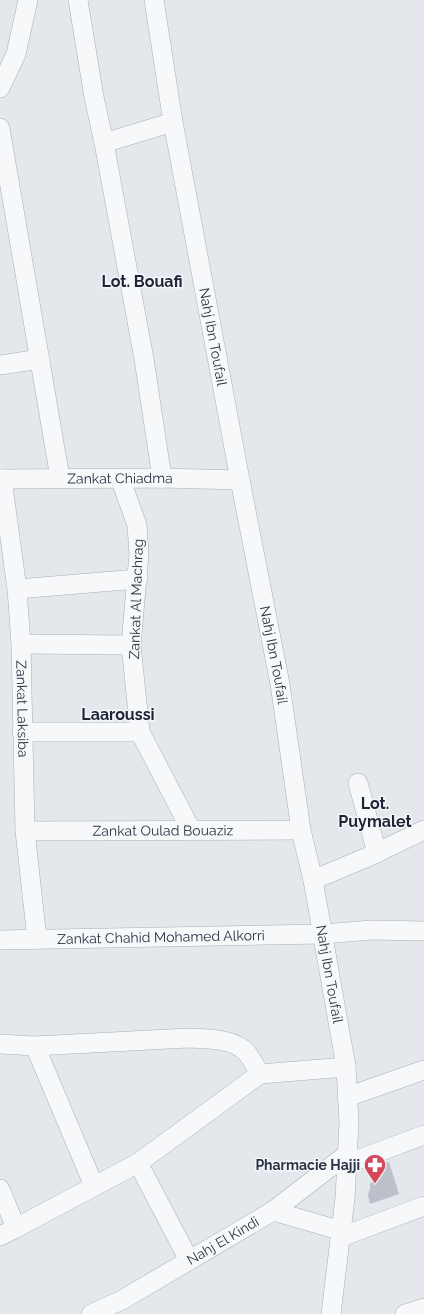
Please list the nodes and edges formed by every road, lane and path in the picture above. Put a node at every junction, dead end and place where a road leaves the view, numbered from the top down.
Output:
1 (28, 0) edge
2 (78, 0) edge
3 (154, 0) edge
4 (0, 88) edge
5 (173, 122) junction
6 (0, 128) edge
7 (104, 143) junction
8 (3, 162) edge
9 (40, 359) junction
10 (0, 364) edge
11 (60, 478) junction
12 (120, 478) junction
13 (162, 478) junction
14 (1, 479) edge
15 (240, 480) junction
16 (138, 579) junction
17 (17, 589) junction
18 (21, 644) junction
19 (131, 645) junction
20 (22, 732) junction
21 (140, 732) junction
22 (358, 783) dead end
23 (191, 830) junction
24 (301, 830) junction
25 (424, 830) edge
26 (25, 831) junction
27 (377, 853) junction
28 (313, 880) junction
29 (424, 931) edge
30 (323, 934) junction
31 (37, 939) junction
32 (0, 940) edge
33 (0, 1044) edge
34 (35, 1046) junction
35 (346, 1067) junction
36 (424, 1070) edge
37 (260, 1074) junction
38 (347, 1097) junction
39 (424, 1135) edge
40 (346, 1159) junction
41 (138, 1163) junction
42 (94, 1186) junction
43 (0, 1189) edge
44 (424, 1206) edge
45 (273, 1211) junction
46 (8, 1232) edge
47 (341, 1234) junction
48 (190, 1260) junction
49 (126, 1307) edge
50 (424, 1308) edge
51 (91, 1314) edge
52 (331, 1314) edge
53 (405, 1314) edge

1 - 4 street
2 - 7 street
3 - 5 street, Nahj Ibn Toufail
5 - 7 street
5 - 15 street, Nahj Ibn Toufail
6 - 8 street
7 - 13 street
8 - 9 street
9 - 10 street
9 - 11 street
11 - 12 street, Zankat Chiadma
11 - 14 street, Zankat Chiadma
12 - 13 street, Zankat Chiadma
12 - 16 street, Zankat Al Machrag
13 - 15 street, Zankat Chiadma
14 - 17 street, Zankat Laksiba
15 - 24 street, Nahj Ibn Toufail
16 - 17 street
16 - 19 street, Zankat Al Machrag
17 - 18 street, Zankat Laksiba
18 - 19 street
18 - 20 street, Zankat Laksiba
19 - 21 street, Zankat Al Machrag
20 - 21 street
20 - 26 street, Zankat Laksiba
21 - 23 street, Zankat Al Machrag
22 - 27 street
23 - 24 street, Zankat Oulad Bouaziz
23 - 26 street, Zankat Oulad Bouaziz
24 - 28 street, Nahj Ibn Toufail
25 - 27 street
26 - 31 street, Zankat Laksiba
27 - 28 street
28 - 30 street, Nahj Ibn Toufail
29 - 30 street, Zankat Chahid Mohamed Alkorri
30 - 31 street, Zankat Chahid Mohamed Alkorri
30 - 35 street, Nahj Ibn Toufail
31 - 32 street, Zankat Chahid Mohamed Alkorri
33 - 34 street
34 - 37 street
34 - 42 street
35 - 37 street
35 - 38 street, Nahj Ibn Toufail
36 - 38 street
37 - 41 street
38 - 40 street, Nahj Ibn Toufail
39 - 40 street, Nahj El Kindi
40 - 45 street, Nahj El Kindi
40 - 47 street, Nahj Ibn Toufail
41 - 42 street
41 - 48 street
42 - 46 street
43 - 46 street
44 - 47 street
45 - 47 street
45 - 48 street, Nahj El Kindi
47 - 52 street, Nahj Ibn Toufail
48 - 49 street, Nahj El Kindi
49 - 51 street, Nahj El Kindi
50 - 53 street

